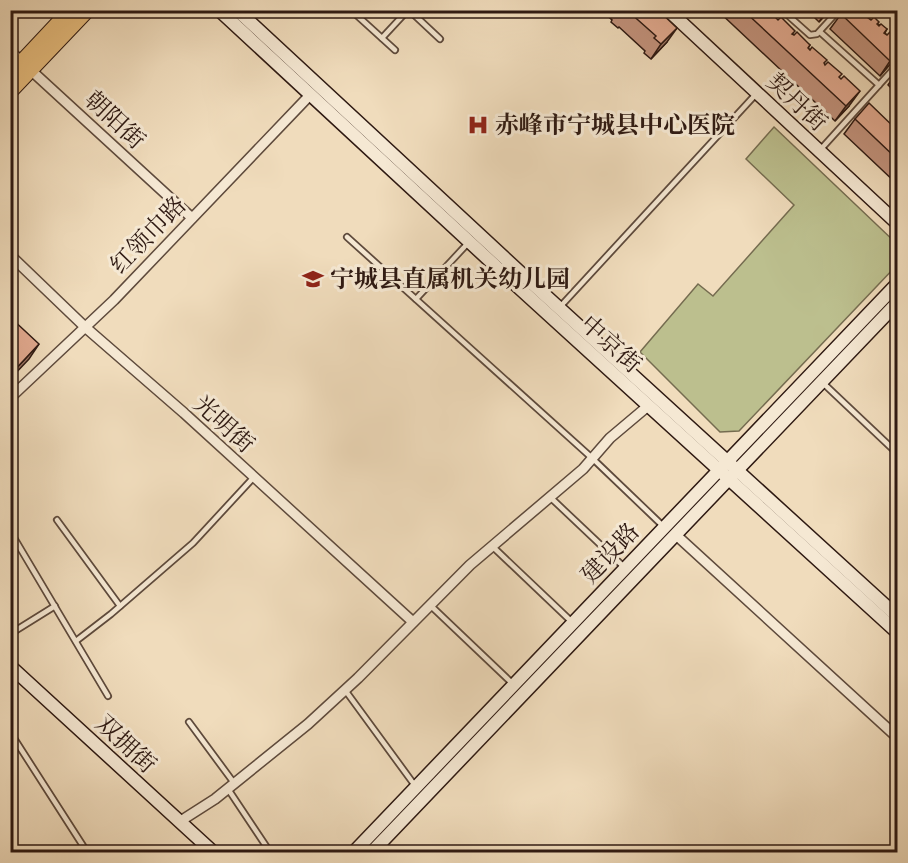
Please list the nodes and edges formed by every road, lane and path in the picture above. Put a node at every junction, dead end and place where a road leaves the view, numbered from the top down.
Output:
1 (70, 10) edge
2 (88, 10) edge
3 (219, 10) edge
4 (237, 10) edge
5 (351, 10) edge
6 (408, 10) edge
7 (782, 10) edge
8 (839, 10) edge
9 (676, 13) edge
10 (820, 32) junction
11 (382, 38) junction
12 (440, 39) dead end
13 (395, 50) dead end
14 (10, 51) edge
15 (897, 64) edge
16 (27, 66) junction
17 (10, 74) edge
18 (879, 85) junction
19 (10, 92) edge
20 (757, 93) junction
21 (310, 95) junction
22 (819, 151) junction
23 (192, 218) junction
24 (897, 224) edge
25 (347, 237) dead end
26 (469, 242) junction
27 (10, 255) edge
28 (897, 283) edge
29 (416, 299) junction
30 (897, 302) edge
31 (559, 308) junction
32 (85, 327) junction
33 (821, 381) junction
34 (10, 398) edge
35 (648, 406) junction
36 (897, 454) edge
37 (592, 458) junction
38 (727, 470) junction
39 (254, 477) junction
40 (550, 497) junction
41 (57, 520) dead end
42 (664, 527) junction
43 (10, 531) edge
44 (675, 534) junction
45 (492, 546) junction
46 (625, 568) junction
47 (430, 605) junction
48 (55, 606) junction
49 (120, 606) junction
50 (897, 617) edge
51 (413, 622) junction
52 (573, 623) junction
53 (897, 633) edge
54 (10, 634) edge
55 (76, 641) junction
56 (10, 666) edge
57 (514, 685) junction
58 (345, 690) junction
59 (108, 696) dead end
60 (189, 722) dead end
61 (10, 732) edge
62 (897, 738) edge
63 (231, 786) junction
64 (416, 788) junction
65 (179, 822) junction
66 (87, 852) edge
67 (213, 852) edge
68 (270, 852) edge
69 (354, 852) edge
70 (372, 852) edge

1 - 16 main road
2 - 16 main road
3 - 21 main road, 中京街
4 - 31 main road, 中京街
5 - 11 lane
6 - 11 lane
6 - 12 lane
7 - 10 lane
8 - 10 lane
9 - 20 main road, 契丹街
10 - 18 lane
11 - 13 lane
14 - 16 street, 朝阳街
15 - 18 lane
16 - 17 main road
16 - 19 main road
16 - 23 street, 朝阳街
18 - 22 lane
20 - 22 main road, 契丹街
20 - 31 lane
21 - 23 street, 红领巾路
21 - 26 main road, 中京街
22 - 24 main road, 契丹街
23 - 32 street, 红领巾路
25 - 29 lane
26 - 29 lane
26 - 35 main road, 中京街
27 - 32 street, 光明街
28 - 38 main road, 建设路
29 - 37 lane
30 - 33 main road, 建设路
31 - 38 main road, 中京街
32 - 34 street, 红领巾路
32 - 39 street, 光明街
33 - 36 lane
33 - 38 main road, 建设路
35 - 37 street
35 - 38 main road, 中京街
37 - 40 street
37 - 42 lane
38 - 42 main road, 建设路
38 - 44 main road, 建设路
38 - 50 main road, 中京街
38 - 53 main road, 中京街
39 - 49 lane
39 - 51 street, 光明街
40 - 45 street
40 - 46 lane
41 - 49 lane
42 - 46 main road, 建设路
43 - 48 lane
44 - 62 street
44 - 70 main road, 建设路
45 - 47 street
45 - 52 lane
46 - 52 main road, 建设路
47 - 51 street
47 - 57 lane
48 - 54 lane
48 - 55 lane
49 - 55 lane
51 - 58 street
52 - 57 main road, 建设路
55 - 59 lane
56 - 65 main road, 双拥街
57 - 64 main road, 建设路
58 - 63 street
58 - 64 lane
60 - 63 lane
61 - 66 lane
63 - 65 street
63 - 68 lane
64 - 69 main road, 建设路
65 - 67 main road, 双拥街

